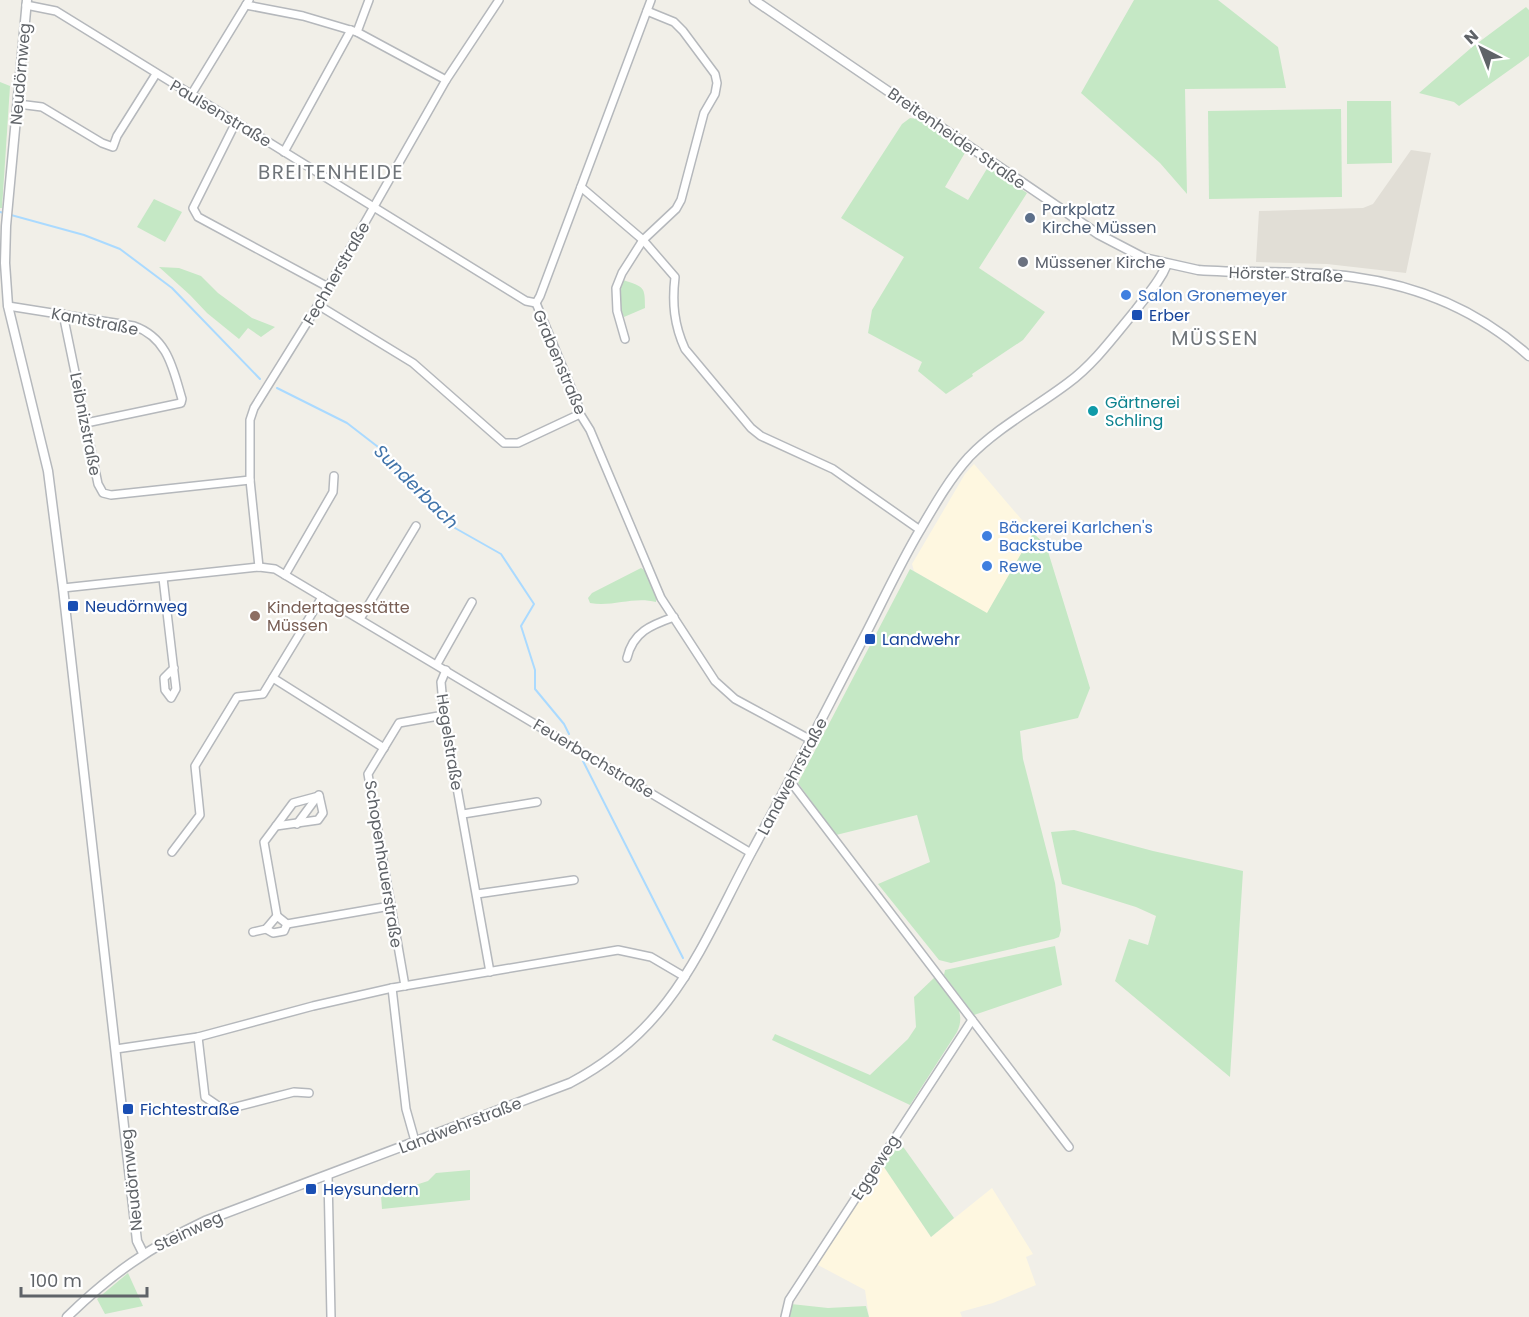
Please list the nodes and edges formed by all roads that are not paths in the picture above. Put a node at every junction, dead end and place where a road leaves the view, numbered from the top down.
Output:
1 (369, 0) edge
2 (499, 0) edge
3 (651, 0) edge
4 (754, 0) edge
5 (27, 2) edge
6 (248, 3) edge
7 (647, 11) junction
8 (354, 31) junction
9 (156, 74) junction
10 (446, 80) junction
11 (191, 95) junction
12 (18, 104) junction
13 (236, 122) junction
14 (284, 152) junction
15 (581, 187) junction
16 (374, 208) junction
17 (643, 240) junction
18 (1167, 264) junction
19 (328, 287) junction
20 (536, 303) junction
21 (318, 305) junction
22 (8, 306) junction
23 (63, 315) junction
24 (625, 339) dead end
25 (1529, 356) edge
26 (580, 414) junction
27 (86, 423) junction
28 (334, 476) dead end
29 (249, 480) junction
30 (416, 526) dead end
31 (920, 530) junction
32 (259, 567) junction
33 (285, 575) junction
34 (163, 578) junction
35 (63, 588) junction
36 (322, 597) junction
37 (472, 602) dead end
38 (674, 617) junction
39 (360, 620) junction
40 (627, 658) dead end
41 (436, 664) junction
42 (174, 668) dead end
43 (446, 670) junction
44 (273, 678) junction
45 (444, 715) junction
46 (811, 740) junction
47 (384, 748) junction
48 (790, 781) junction
49 (319, 796) junction
50 (537, 802) dead end
51 (290, 807) junction
52 (463, 814) junction
53 (303, 817) junction
54 (297, 824) junction
55 (276, 826) junction
56 (172, 852) dead end
57 (751, 853) junction
58 (574, 880) dead end
59 (477, 894) junction
60 (390, 906) junction
61 (277, 916) junction
62 (287, 924) junction
63 (266, 929) junction
64 (253, 932) dead end
65 (490, 972) junction
66 (685, 977) junction
67 (405, 986) junction
68 (392, 988) junction
69 (972, 1020) junction
70 (198, 1037) junction
71 (116, 1048) junction
72 (309, 1093) dead end
73 (415, 1142) junction
74 (1069, 1147) dead end
75 (328, 1176) junction
76 (143, 1253) junction
77 (67, 1317) edge
78 (331, 1317) edge
79 (785, 1317) edge

1 - 8 street
2 - 10 street, Fechnerstraße
3 - 7 street, Grabenstraße
4 - 18 street, Breitenheider Straße
5 - 9 street, Paulsenstraße
5 - 12 street, Neudörnweg
6 - 8 street
6 - 11 street
7 - 15 street, Grabenstraße
7 - 17 street
8 - 10 street
8 - 14 street
9 - 11 street, Paulsenstraße
9 - 12 street
10 - 16 street, Fechnerstraße
11 - 13 street, Paulsenstraße
12 - 22 street, Neudörnweg
13 - 14 street, Paulsenstraße
13 - 19 street
14 - 16 street, Paulsenstraße
15 - 17 street
15 - 20 street, Grabenstraße
16 - 19 street, Fechnerstraße
16 - 20 street, Paulsenstraße
17 - 24 street
17 - 31 street
18 - 25 street, Hörster Straße
18 - 31 street, Landwehrstraße
19 - 21 street, Fechnerstraße
20 - 26 street, Grabenstraße
21 - 26 street
21 - 29 street, Fechnerstraße
22 - 23 street, Kantstraße
22 - 35 street, Neudörnweg
23 - 27 street, Leibnizstraße
23 - 27 street, Kantstraße
26 - 38 street, Grabenstraße
27 - 29 street, Leibnizstraße
28 - 33 street
29 - 32 street, Fechnerstraße
30 - 39 street
31 - 46 street, Landwehrstraße
32 - 33 street, Feuerbachstraße
32 - 34 street, Feuerbachstraße
33 - 36 street, Feuerbachstraße
34 - 35 street, Feuerbachstraße
34 - 42 street
35 - 71 street, Neudörnweg
36 - 39 street, Feuerbachstraße
36 - 44 street
37 - 41 street
38 - 40 street
38 - 46 street, Grabenstraße
39 - 41 street, Feuerbachstraße
41 - 43 street, Feuerbachstraße
43 - 45 street, Hegelstraße
43 - 57 street, Feuerbachstraße
44 - 47 street
44 - 56 street
45 - 47 street, Schopenhauerstraße
45 - 52 street, Hegelstraße
46 - 48 street, Landwehrstraße
47 - 60 street, Schopenhauerstraße
48 - 57 street, Landwehrstraße
48 - 69 street
49 - 51 street
49 - 53 street
49 - 54 street
50 - 52 street
51 - 53 street
51 - 55 street
52 - 59 street, Hegelstraße
53 - 54 street
54 - 55 street
55 - 61 street
57 - 66 street, Landwehrstraße
58 - 59 street
59 - 65 street, Hegelstraße
60 - 62 street
60 - 67 street, Schopenhauerstraße
61 - 62 street
61 - 63 street
62 - 63 street
63 - 64 street
65 - 66 street
65 - 67 street
66 - 73 street, Landwehrstraße
67 - 68 street
68 - 70 street
68 - 73 street
69 - 74 street
69 - 79 street, Eggeweg
70 - 71 street
70 - 72 street
71 - 76 street, Neudörnweg
73 - 75 street, Landwehrstraße
75 - 76 street, Steinweg
75 - 78 street
76 - 77 street, Steinweg

